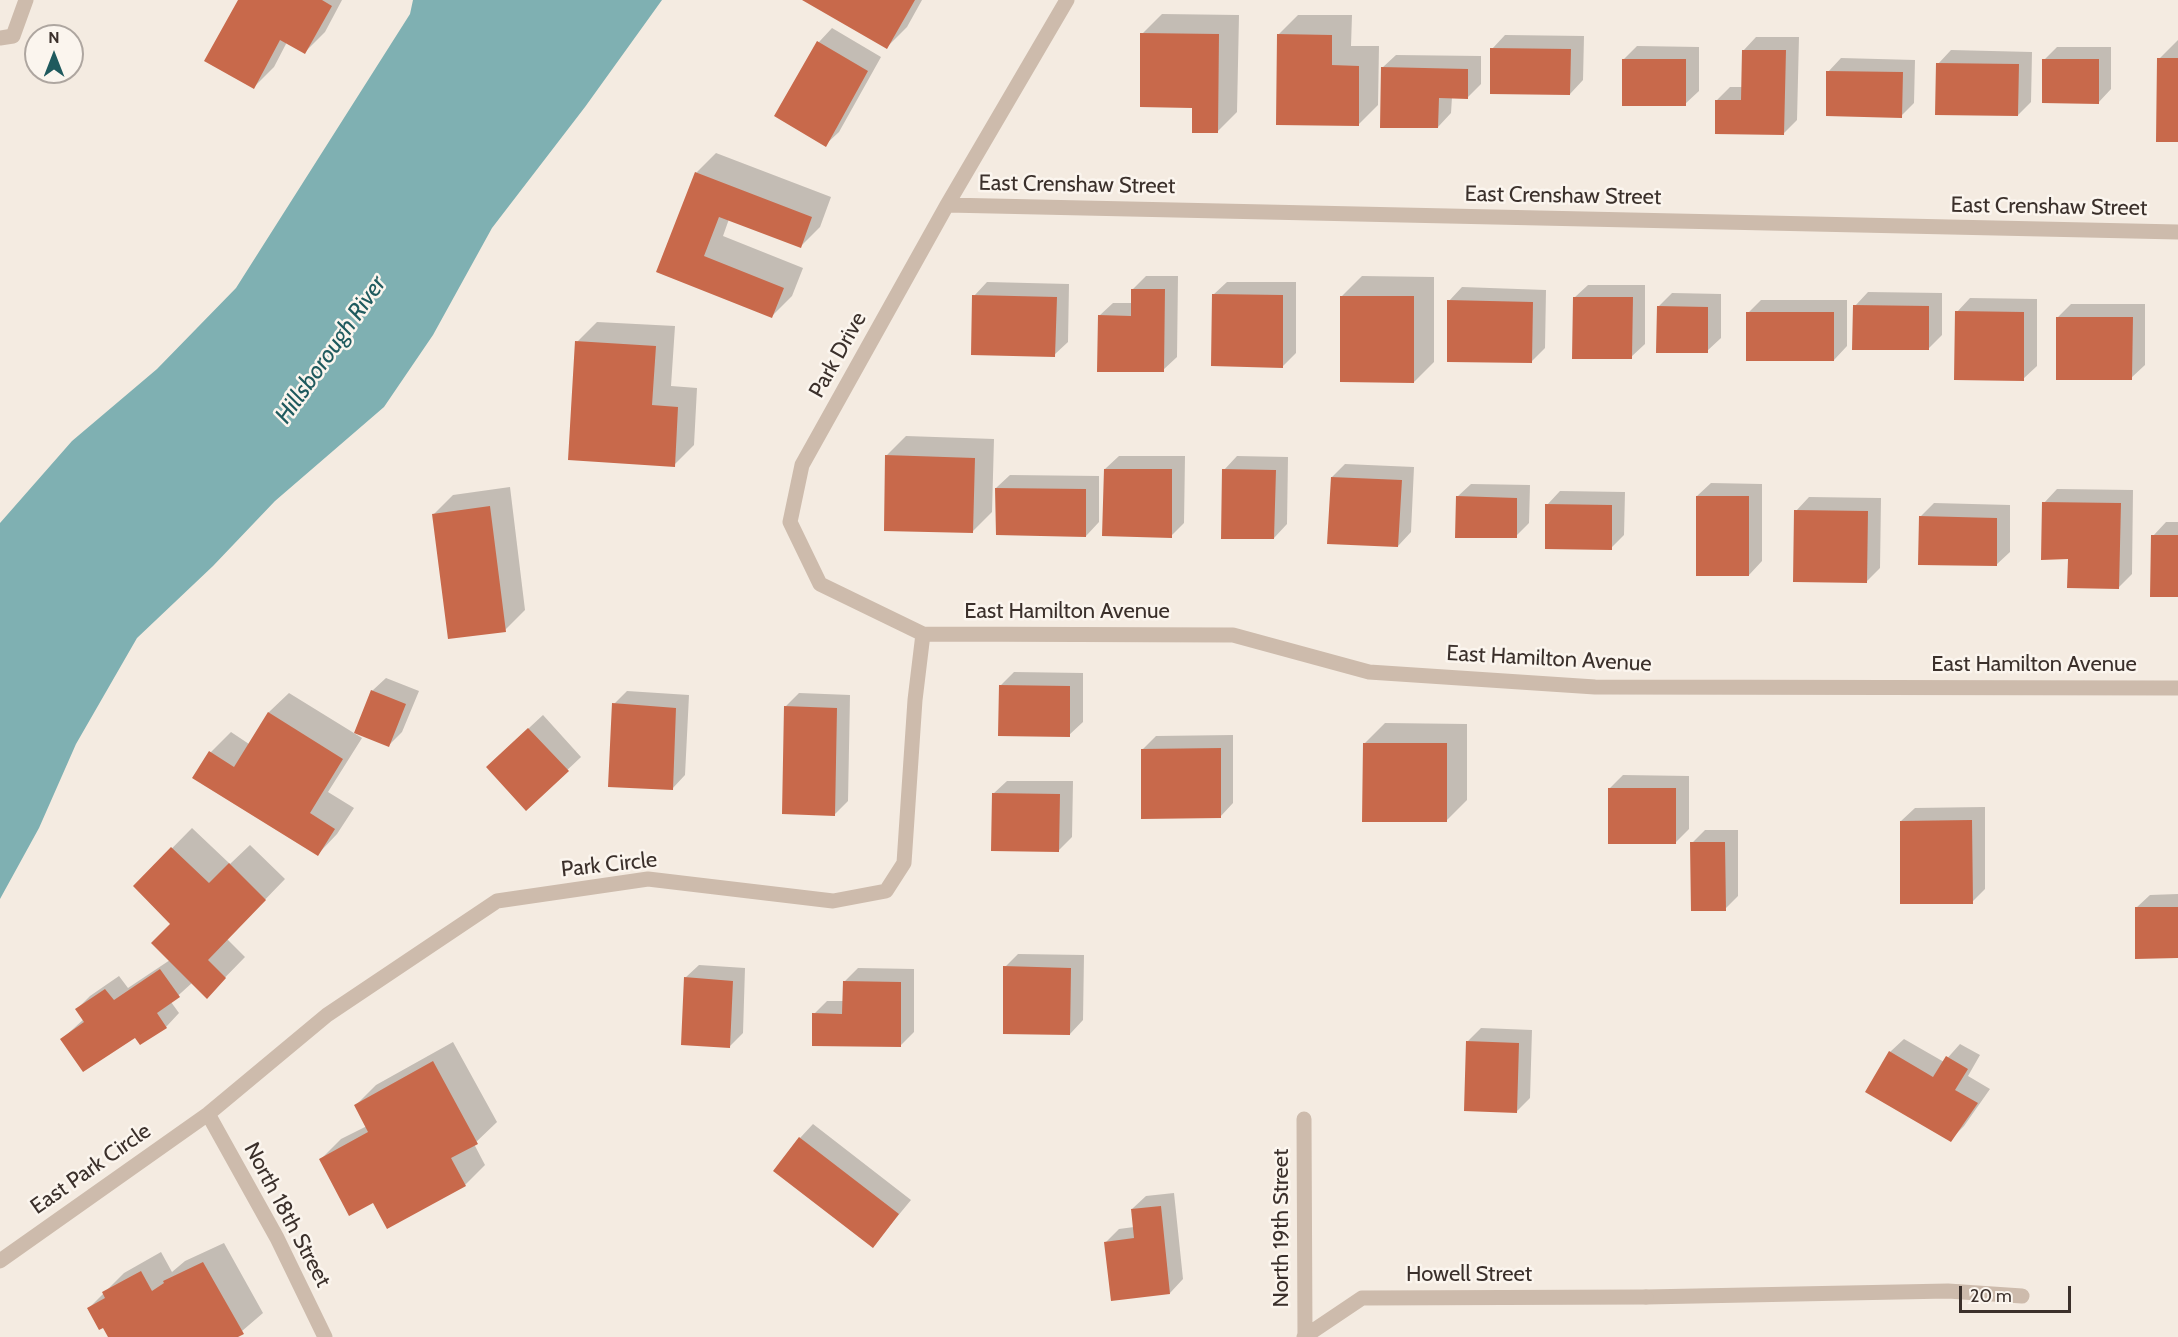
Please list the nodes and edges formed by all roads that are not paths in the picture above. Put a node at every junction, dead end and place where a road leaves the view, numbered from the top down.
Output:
1 (26, 0) edge
2 (1067, 0) edge
3 (0, 38) edge
4 (947, 205) junction
5 (2178, 232) edge
6 (923, 634) junction
7 (2178, 688) edge
8 (208, 1114) junction
9 (1304, 1119) dead end
10 (0, 1261) edge
11 (2022, 1296) dead end
12 (325, 1337) edge
13 (1304, 1337) edge

1 - 3 street
2 - 4 street, Park Drive
4 - 5 street, East Crenshaw Street
4 - 6 street, Park Drive
6 - 7 street, East Hamilton Avenue
6 - 8 street, Park Circle
8 - 10 street, East Park Circle
8 - 12 street, North 18th Street
9 - 13 street, North 19th Street
11 - 13 street, Howell Street

